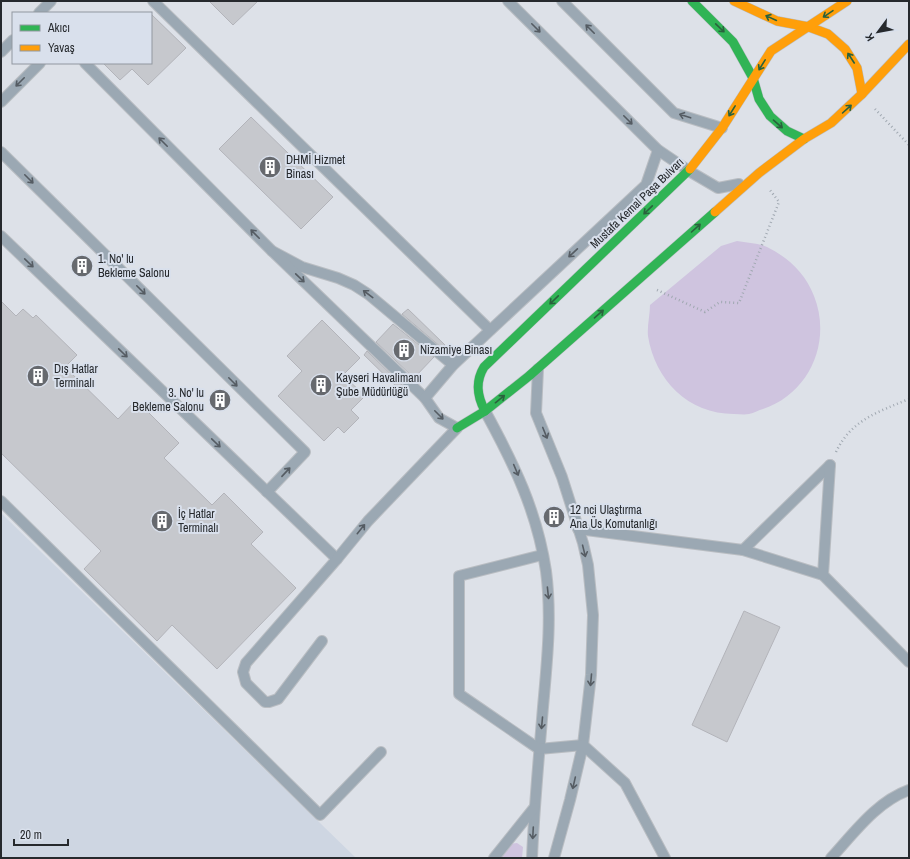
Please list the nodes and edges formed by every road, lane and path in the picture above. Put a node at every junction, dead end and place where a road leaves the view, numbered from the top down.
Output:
1 (51, 1) edge
2 (153, 1) edge
3 (508, 1) edge
4 (562, 1) edge
5 (692, 1) edge
6 (734, 1) edge
7 (847, 1) edge
8 (40, 12) edge
9 (809, 26) junction
10 (12, 41) edge
11 (909, 44) edge
12 (1, 52) edge
13 (39, 64) edge
14 (86, 64) edge
15 (753, 78) junction
16 (862, 94) junction
17 (1, 102) edge
18 (722, 128) junction
19 (804, 139) junction
20 (909, 145) edge
21 (658, 150) junction
22 (1, 152) edge
23 (689, 171) junction
24 (759, 173) junction
25 (747, 183) junction
26 (1, 236) edge
27 (272, 251) junction
28 (638, 280) junction
29 (490, 330) junction
30 (453, 365) junction
31 (538, 368) junction
32 (425, 398) junction
33 (909, 399) edge
34 (485, 411) junction
35 (456, 428) junction
36 (830, 465) junction
37 (267, 492) junction
38 (1, 502) edge
39 (578, 529) junction
40 (744, 550) junction
41 (542, 554) junction
42 (337, 559) junction
43 (823, 575) junction
44 (322, 641) dead end
45 (909, 662) edge
46 (583, 746) junction
47 (539, 749) junction
48 (381, 752) dead end
49 (909, 790) edge
50 (534, 808) junction
51 (494, 858) edge
52 (532, 858) edge
53 (554, 858) edge
54 (664, 858) edge
55 (831, 858) edge

1 - 8 lane
2 - 29 lane
3 -> 21 lane
18 -> 4 lane
5 -> 15 main road
9 -> 6 main road
7 -> 9 main road, Mustafa Kemal Paşa Bulvarı
9 -> 15 main road, Mustafa Kemal Paşa Bulvarı
16 -> 9 main road
10 - 12 lane
11 - 16 main road
13 -> 17 lane
27 -> 14 lane
15 -> 18 main road, Mustafa Kemal Paşa Bulvarı
15 -> 19 main road
19 -> 16 main road
16 - 20 path
18 - 23 main road, Mustafa Kemal Paşa Bulvarı
19 - 24 main road
21 - 23 lane
21 -> 29 lane
22 - 37 lane
23 - 25 lane
23 -> 34 main road, Mustafa Kemal Paşa Bulvarı
24 - 25 main road
24 - 28 path
28 -> 25 main road
26 -> 37 lane
30 -> 27 lane
27 -> 32 lane
31 -> 28 main road
29 - 30 lane
30 - 32 lane
34 -> 31 main road
31 -> 39 lane
32 -> 35 lane
33 - 36 path
34 - 35 main road
34 -> 41 lane
42 -> 35 lane
36 - 40 lane
36 - 43 lane
37 - 42 lane
38 - 48 lane
39 - 40 lane
39 -> 46 lane
40 - 43 lane
41 -> 47 lane
41 - 47 lane
42 - 44 lane
43 - 45 lane
46 - 47 lane
46 -> 53 lane
46 - 54 lane
47 - 50 lane
49 - 55 lane
50 - 51 lane
50 -> 52 lane

